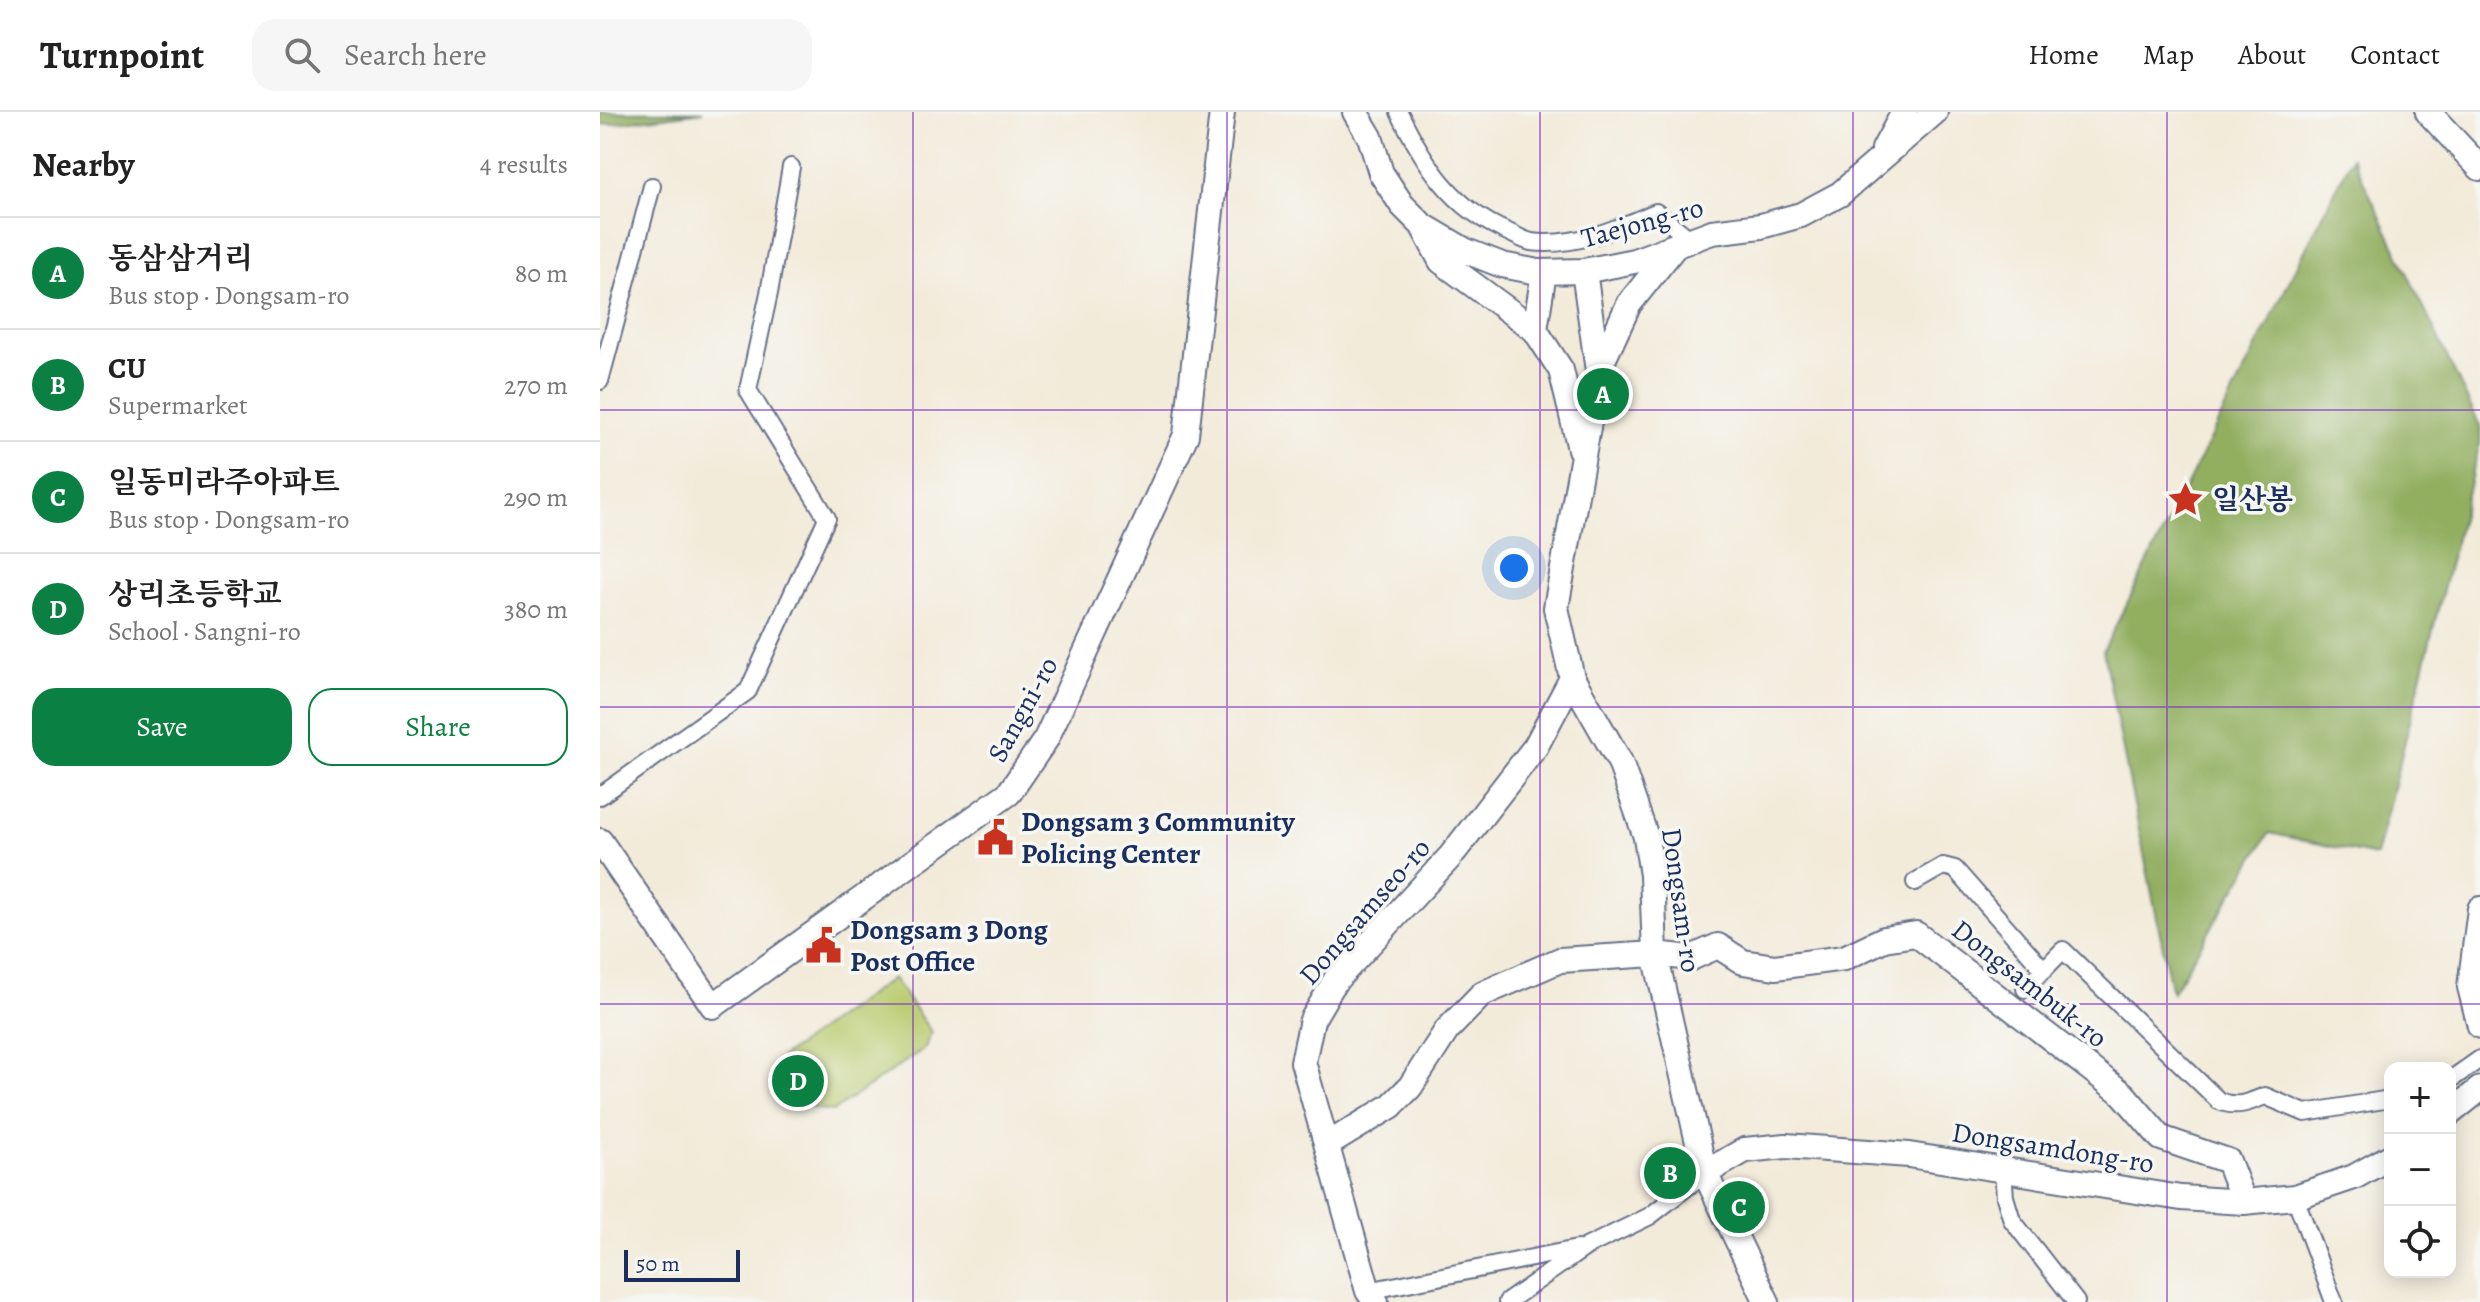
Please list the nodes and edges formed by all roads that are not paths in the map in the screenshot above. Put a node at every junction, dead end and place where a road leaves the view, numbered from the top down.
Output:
1 (1222, 112) edge
2 (1355, 112) edge
3 (1399, 112) edge
4 (1904, 112) edge
5 (1935, 112) edge
6 (2428, 112) edge
7 (1876, 163) junction
8 (791, 167) dead end
9 (2480, 168) edge
10 (652, 186) dead end
11 (1422, 225) junction
12 (1683, 243) junction
13 (1584, 271) junction
14 (1544, 272) junction
15 (1535, 330) junction
16 (1598, 371) junction
17 (600, 381) edge
18 (1582, 458) junction
19 (1572, 678) junction
20 (600, 796) edge
21 (600, 841) edge
22 (1915, 882) dead end
23 (2479, 921) edge
24 (1655, 954) junction
25 (2476, 962) edge
26 (2044, 970) junction
27 (2025, 989) dead end
28 (2480, 1026) edge
29 (2480, 1059) edge
30 (2456, 1076) edge
31 (2480, 1089) edge
32 (2384, 1100) edge
33 (2456, 1108) edge
34 (1327, 1145) junction
35 (2384, 1160) edge
36 (2003, 1170) junction
37 (1705, 1173) junction
38 (2295, 1197) junction
39 (2244, 1202) junction
40 (1586, 1247) junction
41 (1366, 1298) edge
42 (1507, 1302) edge
43 (1767, 1302) edge
44 (2076, 1302) edge
45 (2334, 1302) edge

1 - 21 street, Sangni-ro
2 - 11 street, Taejong-ro
3 - 12 street
4 - 7 street
5 - 7 street, Taejong-ro
6 - 9 street
7 - 12 street, Taejong-ro
8 - 20 street
10 - 17 street
11 - 14 street, Taejong-ro
11 - 15 street
12 - 13 street, Taejong-ro
12 - 16 street
13 - 14 street, Taejong-ro
13 - 16 street, Dongsam-ro
14 - 15 street
15 - 18 street
16 - 18 street, Dongsam-ro
18 - 19 street, Dongsam-ro
19 - 24 street, Dongsam-ro
19 - 34 street, Dongsamseo-ro
22 - 26 street
23 - 25 street
24 - 34 street, Dongsambuk-ro
24 - 37 street, Dongsam-ro
24 - 39 street, Dongsambuk-ro
25 - 28 street
26 - 27 street
26 - 32 street
29 - 30 street
31 - 33 street
34 - 41 street, Dongsamseo-ro
35 - 38 street, Dongsamdong-ro
36 - 37 street, Dongsamdong-ro
36 - 39 street, Dongsamdong-ro
36 - 44 street
37 - 40 street
37 - 43 street, Dongsam-ro
38 - 39 street, Dongsamdong-ro
38 - 45 street
40 - 41 street
40 - 42 street

